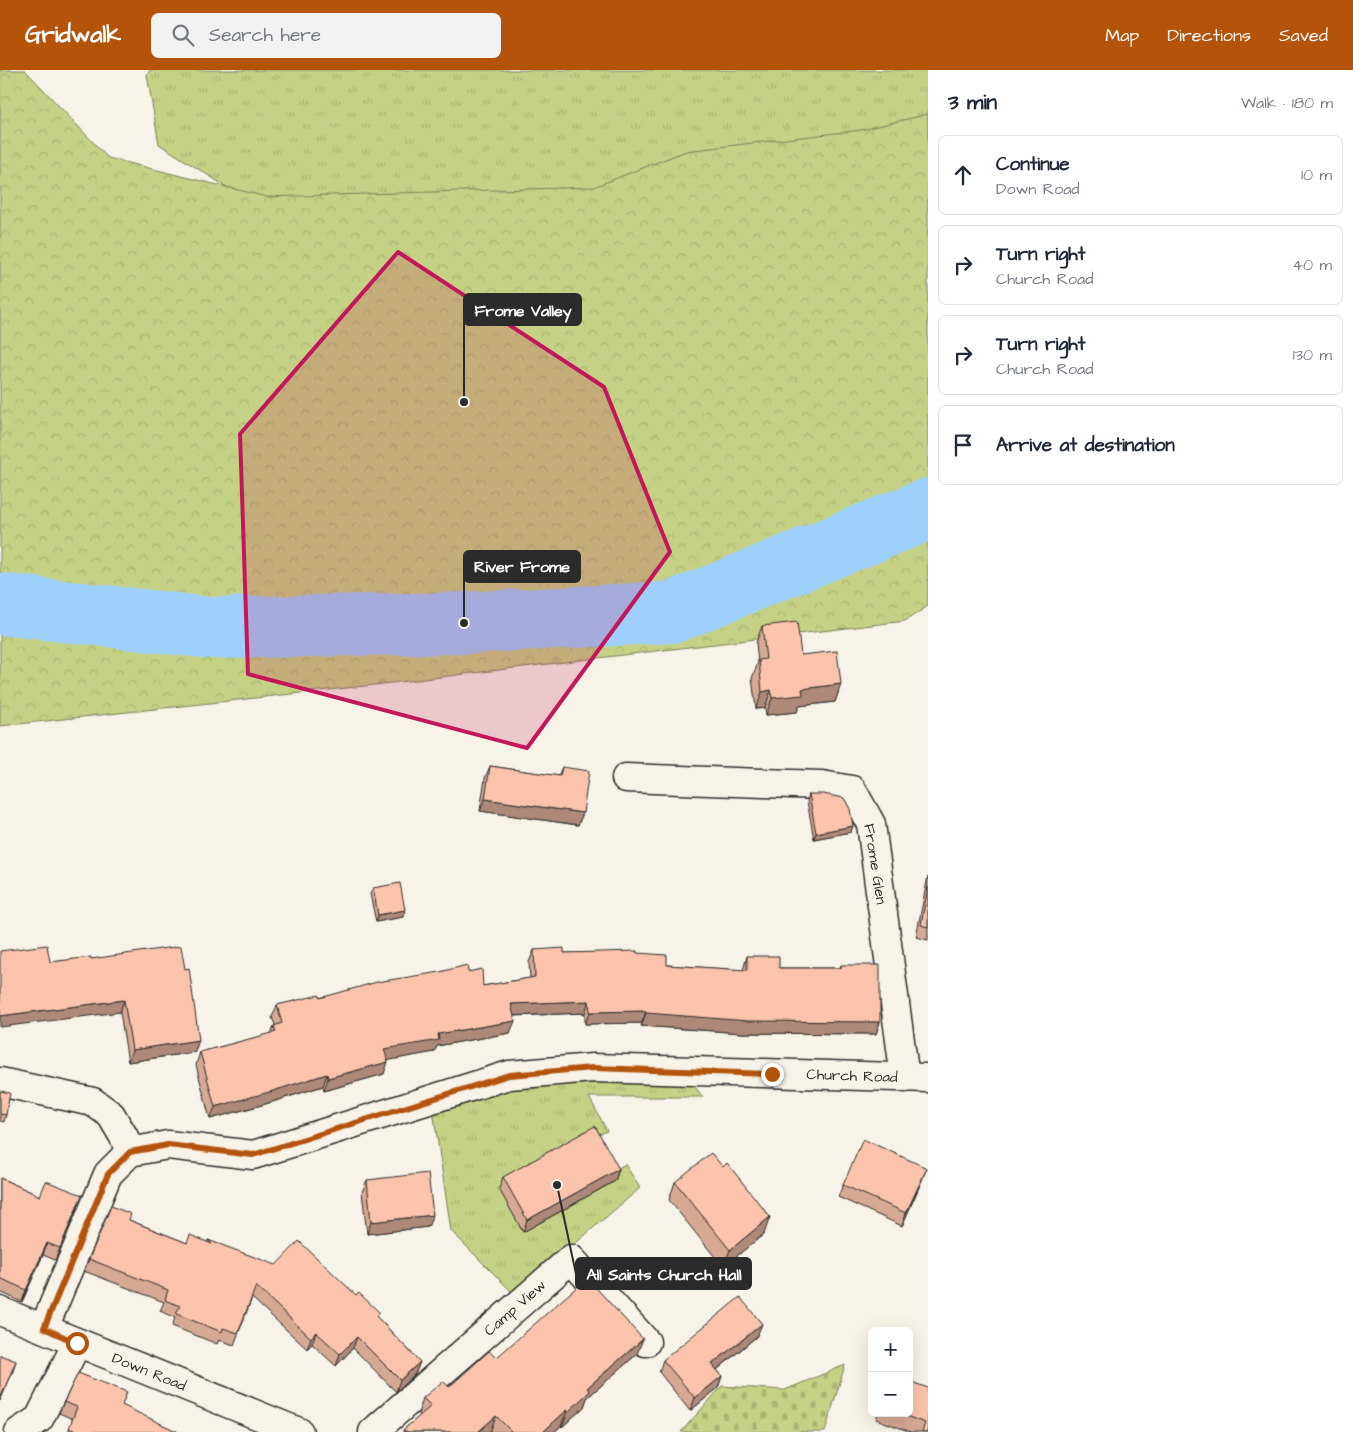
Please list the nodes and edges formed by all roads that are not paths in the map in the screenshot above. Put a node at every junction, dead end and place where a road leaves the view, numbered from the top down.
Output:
1 (626, 778) dead end
2 (917, 1078) edge
3 (0, 1082) edge
4 (130, 1152) junction
5 (0, 1311) edge
6 (44, 1328) junction
7 (646, 1342) dead end
8 (77, 1343) junction
9 (19, 1432) edge
10 (300, 1432) edge
11 (374, 1432) edge

1 - 2 street, Frome Glen
2 - 4 street, Church Road
3 - 4 street
4 - 6 street
5 - 6 street, Down Road
6 - 8 street, Down Road
7 - 11 street, Camp View
8 - 9 street
8 - 10 street, Down Road

